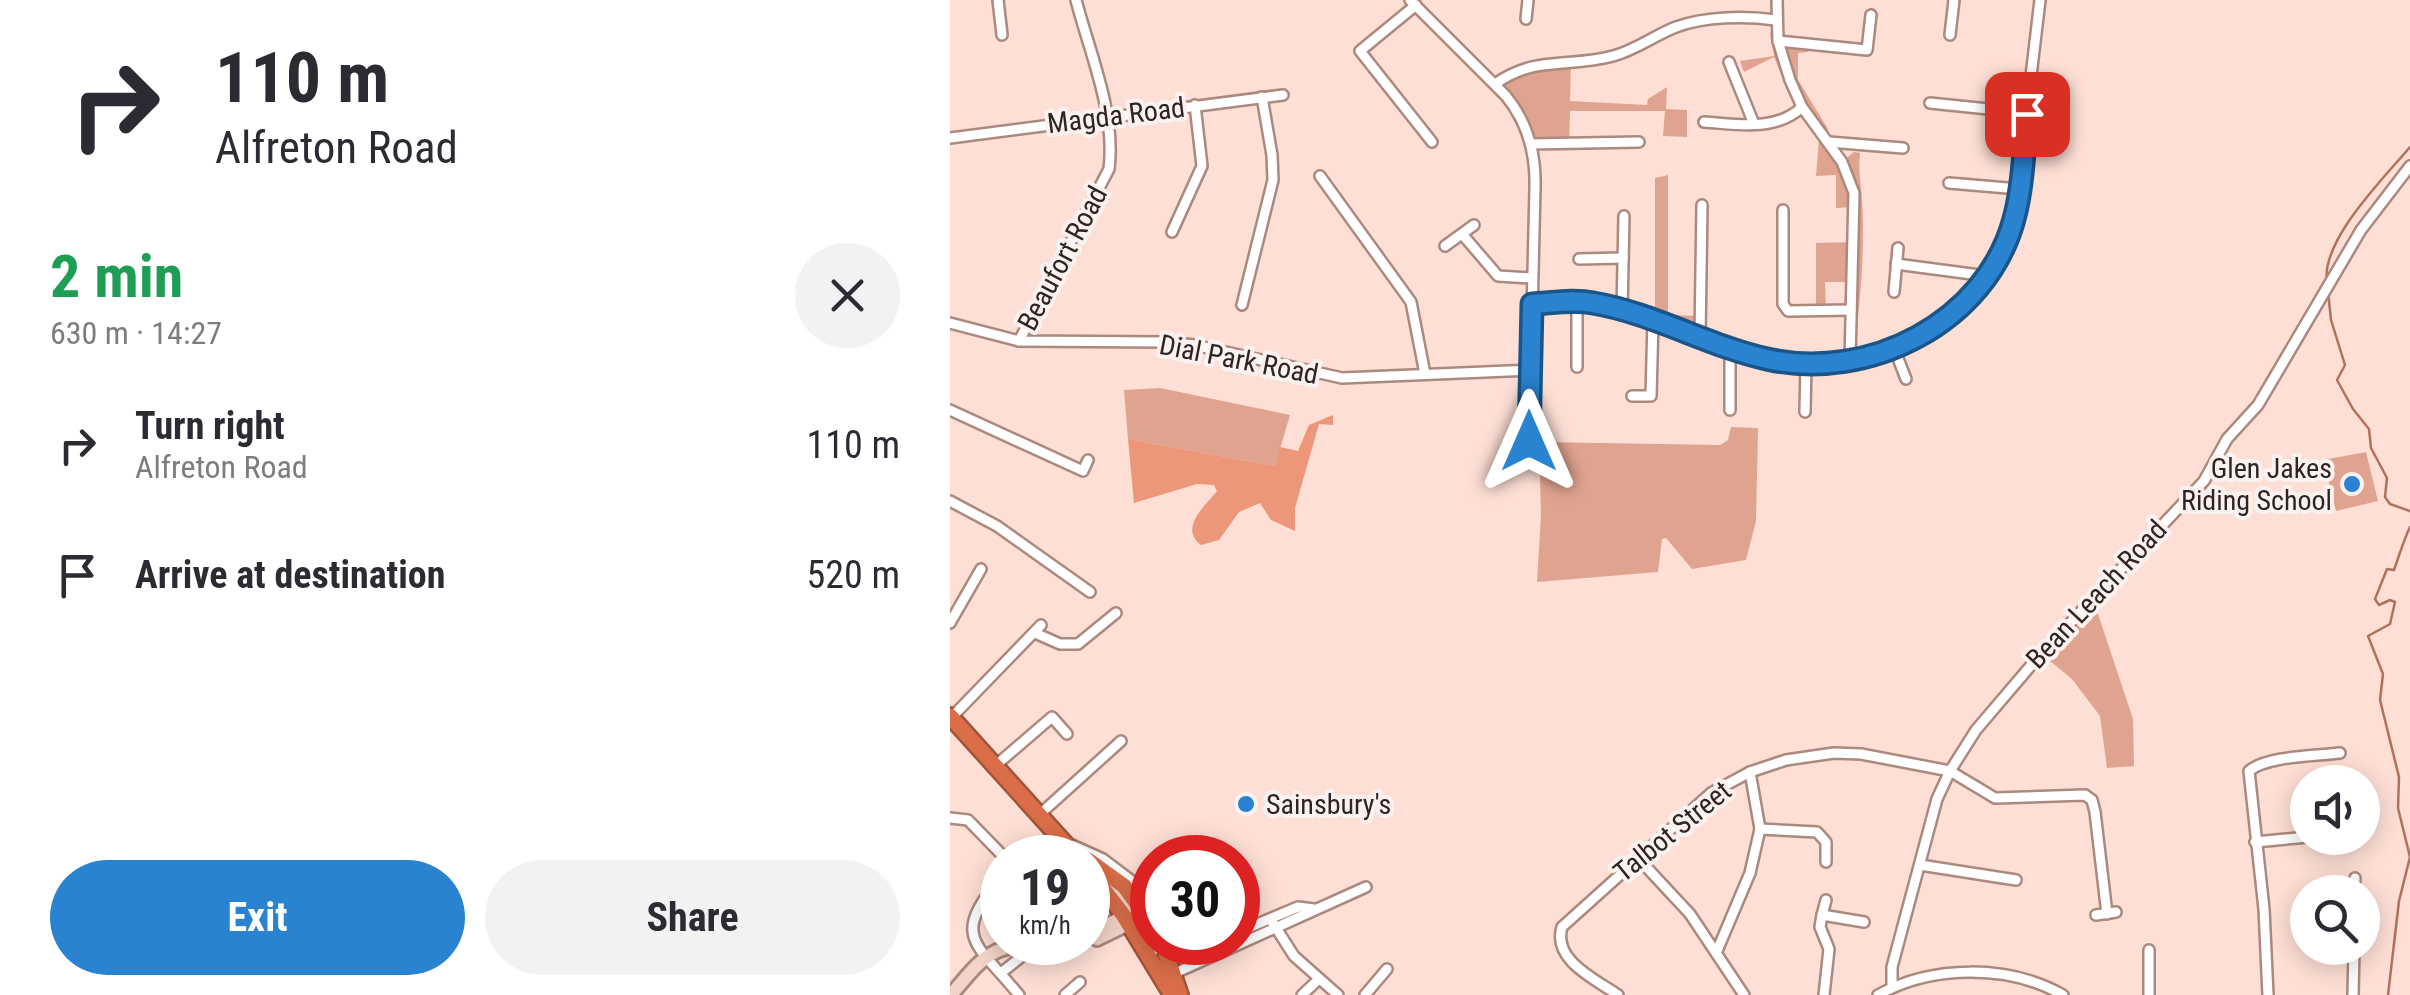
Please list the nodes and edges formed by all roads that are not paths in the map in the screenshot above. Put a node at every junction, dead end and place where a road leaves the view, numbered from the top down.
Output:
1 (998, 0) edge
2 (1076, 0) edge
3 (1528, 0) edge
4 (1777, 0) edge
5 (1954, 0) edge
6 (2040, 0) edge
7 (1413, 3) edge
8 (1871, 15) dead end
9 (1526, 20) dead end
10 (1776, 20) junction
11 (1950, 35) dead end
12 (1002, 36) dead end
13 (1778, 41) junction
14 (1729, 62) dead end
15 (1496, 84) junction
16 (1283, 95) dead end
17 (1262, 97) junction
18 (1930, 103) dead end
19 (1195, 105) junction
20 (1802, 107) junction
21 (2027, 114) junction
22 (1107, 116) junction
23 (1704, 122) dead end
24 (1754, 124) junction
25 (950, 138) edge
26 (1432, 142) dead end
27 (1639, 142) dead end
28 (1829, 142) junction
29 (1531, 144) junction
30 (1903, 148) dead end
31 (2410, 166) edge
32 (1320, 176) dead end
33 (1949, 183) dead end
34 (2019, 190) junction
35 (1702, 205) dead end
36 (1783, 210) dead end
37 (1624, 216) dead end
38 (1474, 225) dead end
39 (1172, 232) dead end
40 (1462, 234) junction
41 (1444, 246) dead end
42 (1898, 248) dead end
43 (1623, 258) junction
44 (1579, 259) dead end
45 (1896, 264) junction
46 (1987, 276) junction
47 (1532, 278) junction
48 (1894, 292) dead end
49 (1578, 302) junction
50 (1532, 304) junction
51 (1242, 306) dead end
52 (1851, 310) junction
53 (1622, 311) junction
54 (1653, 321) junction
55 (950, 323) edge
56 (1700, 336) junction
57 (1019, 341) junction
58 (1730, 348) junction
59 (1894, 348) junction
60 (1850, 360) junction
61 (1806, 365) junction
62 (1577, 367) dead end
63 (1530, 370) junction
64 (1425, 374) junction
65 (1906, 380) dead end
66 (1632, 396) dead end
67 (950, 410) edge
68 (1730, 410) dead end
69 (1806, 412) dead end
70 (1529, 441) dead end
71 (1088, 460) dead end
72 (950, 500) edge
73 (981, 569) dead end
74 (1090, 592) dead end
75 (1116, 613) dead end
76 (950, 623) edge
77 (951, 716) edge
78 (1067, 734) dead end
79 (1122, 740) dead end
80 (2340, 753) dead end
81 (995, 766) junction
82 (1950, 771) junction
83 (1750, 772) junction
84 (1039, 815) junction
85 (950, 818) edge
86 (1760, 829) junction
87 (983, 835) edge
88 (1058, 835) edge
89 (2290, 839) edge
90 (2255, 842) junction
91 (1637, 858) junction
92 (1826, 862) dead end
93 (1920, 865) junction
94 (1110, 869) edge
95 (1110, 877) edge
96 (2016, 880) dead end
97 (1366, 888) dead end
98 (1130, 896) edge
99 (1130, 898) edge
100 (1826, 900) dead end
101 (980, 904) edge
102 (2106, 914) dead end
103 (1822, 915) junction
104 (1130, 918) edge
105 (1864, 922) dead end
106 (1273, 924) junction
107 (1260, 927) edge
108 (1110, 933) edge
109 (1898, 947) junction
110 (2149, 950) dead end
111 (980, 951) edge
112 (1718, 951) junction
113 (980, 962) edge
114 (993, 965) edge
115 (1011, 965) edge
116 (1161, 965) edge
117 (1164, 965) edge
118 (2354, 965) edge
119 (1387, 969) dead end
120 (1000, 973) junction
121 (1165, 974) junction
122 (1319, 978) junction
123 (1907, 980) junction
124 (1080, 982) dead end
125 (1892, 987) junction
126 (951, 995) edge
127 (1019, 995) edge
128 (1065, 995) edge
129 (1172, 995) edge
130 (1180, 995) edge
131 (1302, 995) edge
132 (1338, 995) edge
133 (1365, 995) edge
134 (1618, 995) edge
135 (1744, 995) edge
136 (1824, 995) edge
137 (1878, 995) edge
138 (2063, 995) edge
139 (2149, 995) edge
140 (2158, 995) edge
141 (2268, 995) edge
142 (2353, 995) edge

1 - 12 street
2 - 22 street, Beaufort Road
3 - 9 street
4 - 10 street
5 - 11 street
6 - 21 street
7 - 15 street
7 - 26 street
8 - 13 street
10 - 13 street
10 - 15 street
13 - 20 street
14 - 24 street
15 - 29 street
16 - 17 street, Magda Road
17 - 19 street, Magda Road
17 - 51 street
18 - 21 street
19 - 22 street, Magda Road
19 - 39 street
20 - 24 street
20 - 28 street
21 - 34 street
22 - 25 street, Magda Road
22 - 57 street, Beaufort Road
23 - 24 street
27 - 29 street
28 - 30 street
28 - 52 street
29 - 47 street
31 - 82 street, Bean Leach Road
32 - 64 street
33 - 34 street
34 - 46 street
35 - 56 street
36 - 52 street
37 - 43 street
38 - 40 street
40 - 41 street
40 - 47 street
42 - 45 street
43 - 44 street
43 - 53 street
45 - 46 street
45 - 48 street
46 - 59 street
47 - 50 street
49 - 50 street
49 - 53 street
49 - 62 street
50 - 63 street
52 - 60 street
53 - 54 street
54 - 56 street
54 - 66 street
55 - 57 street, Dial Park Road
56 - 58 street
57 - 64 street, Dial Park Road
58 - 61 street
58 - 68 street
59 - 60 street
59 - 65 street
60 - 61 street
61 - 69 street
63 - 64 street, Dial Park Road
63 - 70 street
67 - 71 street
72 - 74 street
73 - 76 street
75 - 77 street
77 - 81 highway
78 - 81 street
79 - 84 street
80 - 90 street
81 - 84 highway
82 - 83 street, Talbot Street
82 - 93 street, Bean Leach Road
82 - 102 street, Talbot Street
83 - 86 street
83 - 91 street, Talbot Street
84 - 88 highway
85 - 87 street
86 - 92 street
86 - 112 street
89 - 90 street
90 - 141 street
91 - 112 street
91 - 134 street, Talbot Street
93 - 96 street
93 - 109 street, Bean Leach Road
94 - 99 street
95 - 98 highway
97 - 106 street
100 - 103 street
101 - 111 street
103 - 105 street
103 - 136 street
104 - 108 street
106 - 107 street
106 - 121 street
106 - 122 street
109 - 123 street
109 - 125 street, Bean Leach Road
110 - 139 street
112 - 135 street
113 - 126 street
114 - 120 street
115 - 120 street
116 - 121 highway
117 - 121 highway
118 - 142 street
119 - 133 street
120 - 127 street
121 - 129 highway
121 - 130 highway
122 - 131 street
122 - 132 street
123 - 125 street
123 - 138 street
124 - 128 street
125 - 137 street
139 - 140 street

